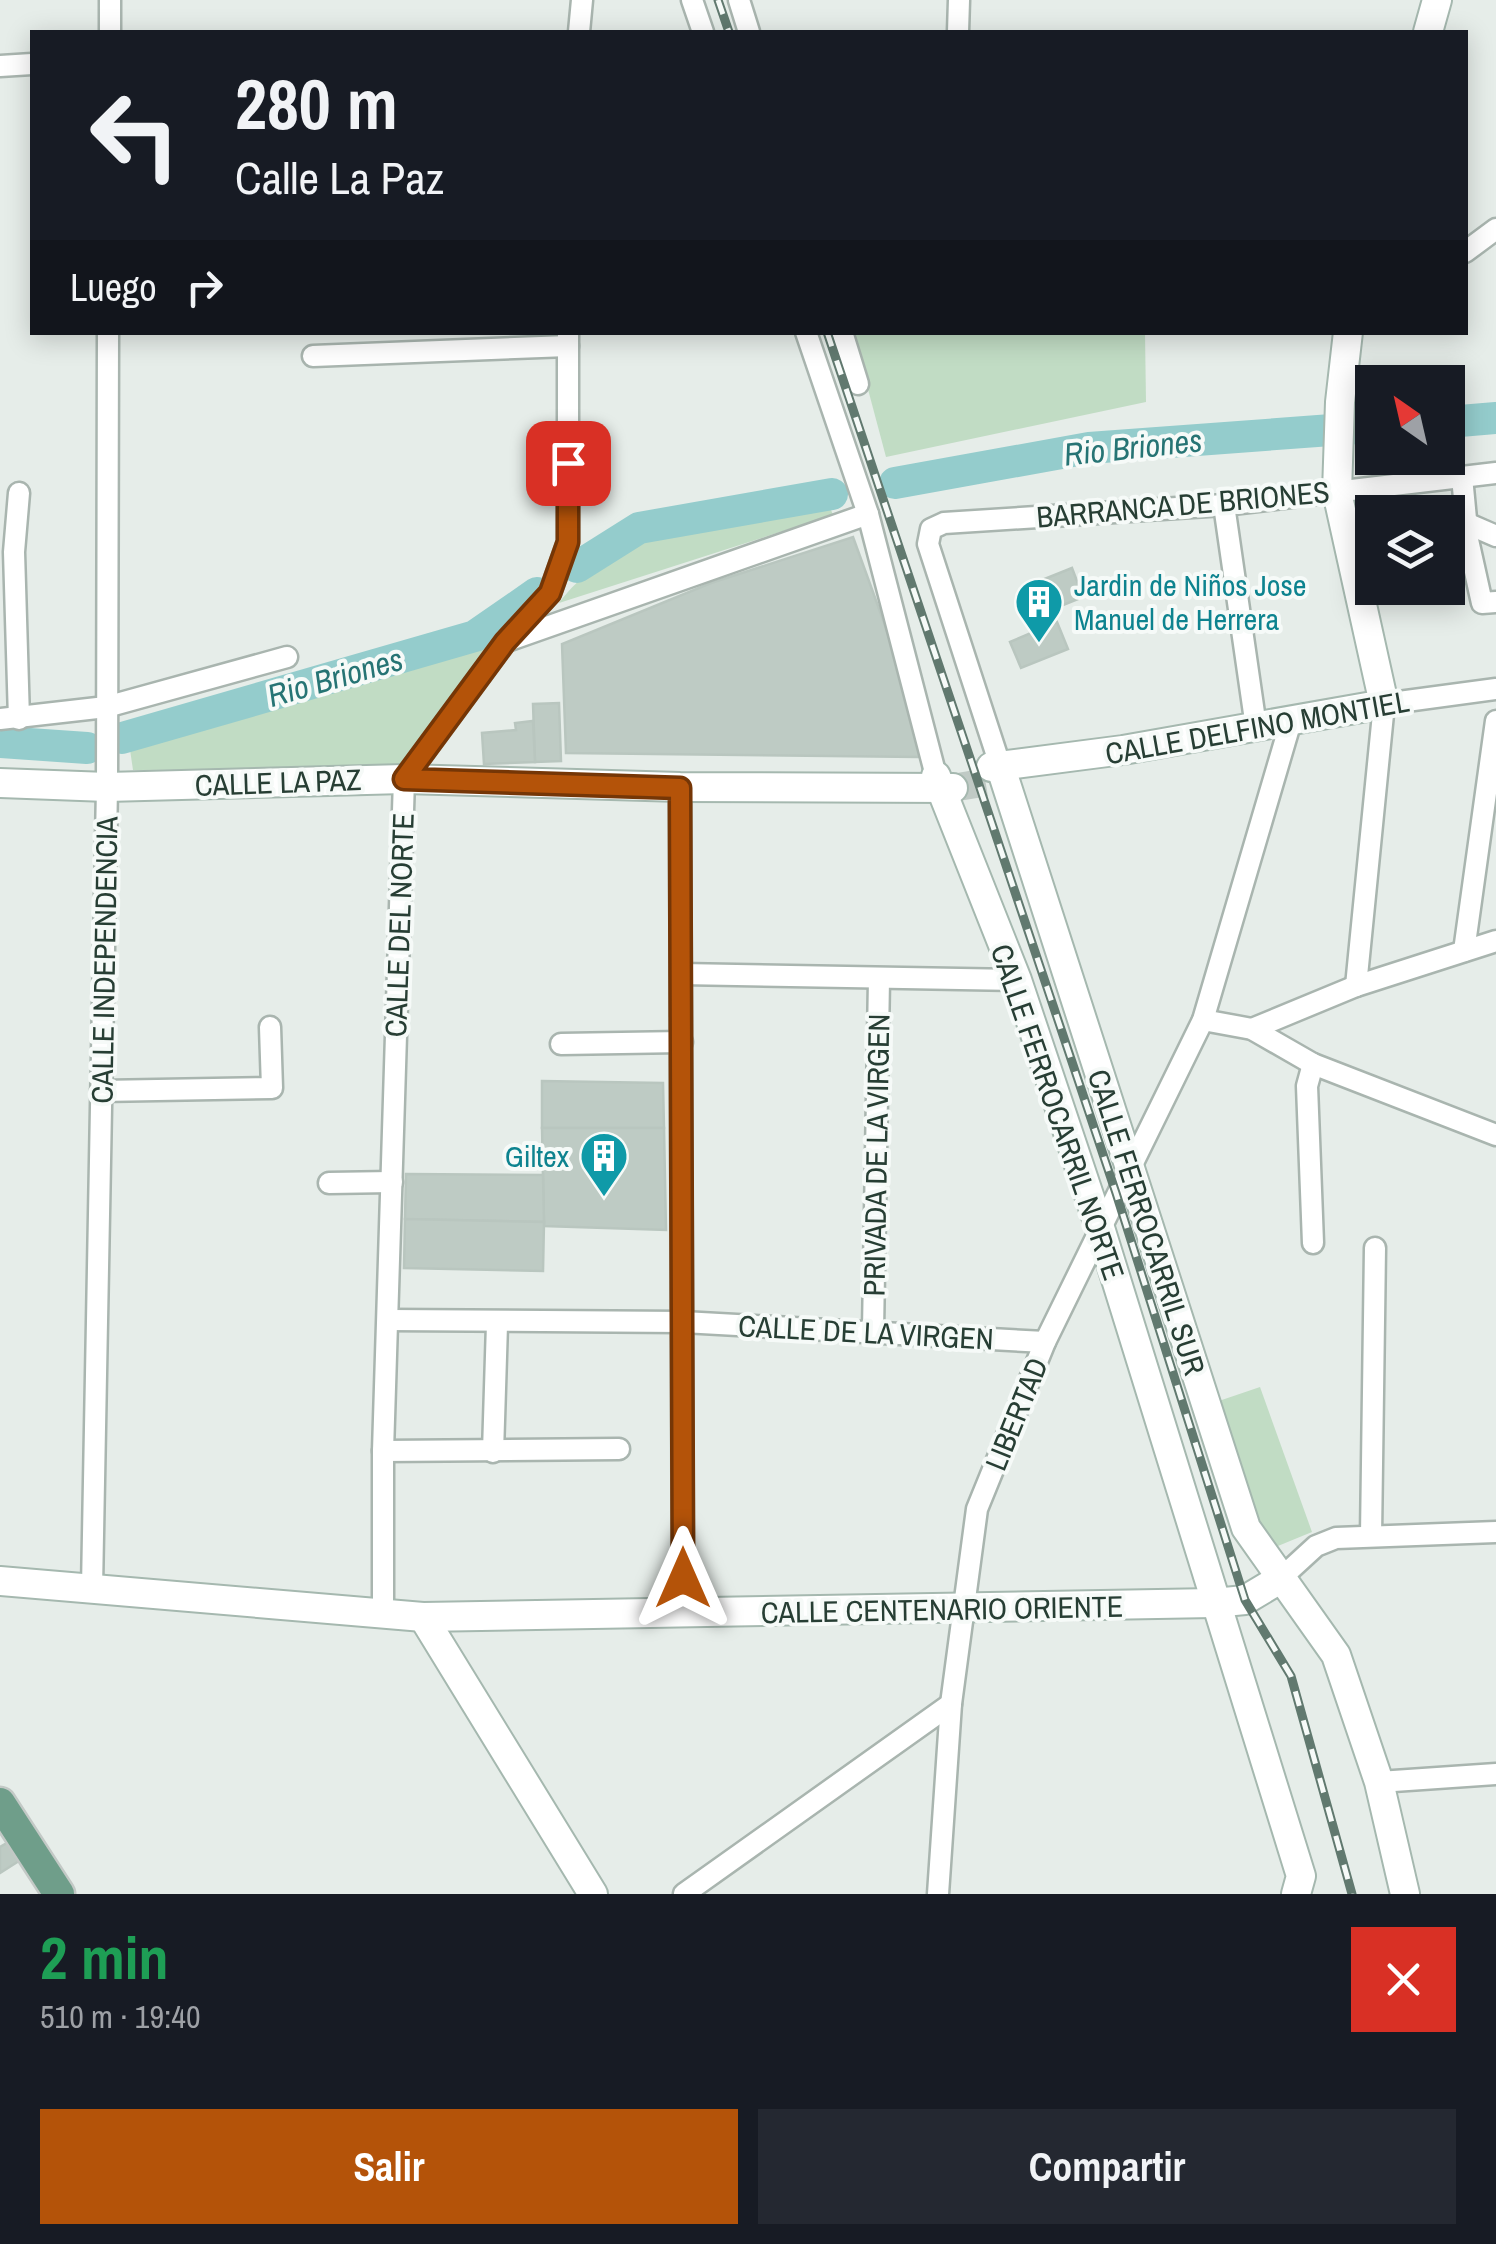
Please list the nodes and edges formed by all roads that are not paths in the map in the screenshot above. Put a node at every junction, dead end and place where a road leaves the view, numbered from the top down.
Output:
1 (110, 0) edge
2 (582, 0) edge
3 (692, 0) edge
4 (739, 0) edge
5 (958, 0) edge
6 (1437, 0) edge
7 (110, 30) edge
8 (580, 30) edge
9 (702, 30) edge
10 (748, 30) edge
11 (958, 30) edge
12 (1429, 30) edge
13 (30, 64) edge
14 (0, 66) edge
15 (1496, 229) edge
16 (1468, 250) edge
17 (108, 335) edge
18 (807, 335) edge
19 (843, 335) edge
20 (1350, 335) edge
21 (568, 339) edge
22 (313, 356) dead end
23 (858, 384) dead end
24 (1496, 473) edge
25 (1462, 477) junction
26 (1337, 492) junction
27 (20, 493) dead end
28 (1224, 505) junction
29 (868, 514) junction
30 (1466, 523) junction
31 (931, 529) joint
32 (1496, 536) edge
33 (7, 550) edge
34 (1496, 602) edge
35 (505, 642) junction
36 (286, 657) dead end
37 (1496, 689) edge
38 (1384, 704) junction
39 (106, 707) junction
40 (10, 719) edge
41 (1290, 721) junction
42 (1496, 721) edge
43 (1256, 726) junction
44 (1001, 771) junction
45 (404, 779) junction
46 (941, 782) junction
47 (0, 783) edge
48 (107, 787) junction
49 (680, 788) junction
50 (1496, 941) edge
51 (1464, 951) junction
52 (682, 974) junction
53 (879, 979) junction
54 (1017, 980) junction
55 (1356, 986) junction
56 (1203, 1020) junction
57 (270, 1027) dead end
58 (1252, 1029) junction
59 (682, 1042) junction
60 (561, 1044) dead end
61 (1313, 1064) junction
62 (101, 1090) junction
63 (1496, 1135) edge
64 (1129, 1167) junction
65 (392, 1182) junction
66 (329, 1183) dead end
67 (1101, 1231) junction
68 (1313, 1243) dead end
69 (1375, 1248) dead end
70 (388, 1320) junction
71 (682, 1322) junction
72 (497, 1324) junction
73 (872, 1331) junction
74 (1045, 1342) junction
75 (619, 1449) dead end
76 (383, 1451) junction
77 (492, 1452) junction
78 (1496, 1532) edge
79 (1371, 1536) junction
80 (1280, 1579) junction
81 (0, 1580) edge
82 (92, 1588) junction
83 (1214, 1603) junction
84 (964, 1608) junction
85 (382, 1611) junction
86 (683, 1614) junction
87 (422, 1617) junction
88 (950, 1704) junction
89 (1496, 1774) edge
90 (1379, 1782) junction
91 (2, 1809) edge
92 (59, 1894) edge
93 (593, 1894) edge
94 (684, 1894) edge
95 (938, 1894) edge
96 (1296, 1894) edge
97 (1405, 1894) edge

1 - 7 street
2 - 8 street
3 - 9 street
4 - 10 street
5 - 11 street
6 - 12 main road
13 - 14 street
15 - 16 street
17 - 39 street, CALLE INDEPENDENCIA
18 - 29 street, CALLE FERROCARRIL NORTE
19 - 23 street
20 - 26 main road
21 - 22 street
21 - 35 street, CALLE DEL NORTE
24 - 25 street, BARRANCA DE BRIONES
25 - 26 street, BARRANCA DE BRIONES
25 - 30 street
26 - 28 street, BARRANCA DE BRIONES
26 - 38 main road
27 - 33 street
28 - 31 street, BARRANCA DE BRIONES
28 - 43 street
29 - 35 street
29 - 46 street, CALLE FERROCARRIL NORTE
30 - 32 street
30 - 34 street
31 - 44 street, CALLE FERROCARRIL SUR
33 - 40 street
35 - 45 street, CALLE DEL NORTE
36 - 39 street
37 - 38 street, CALLE DELFINO MONTIEL
38 - 41 main road, CALLE DELFINO MONTIEL
38 - 55 street
39 - 40 street
39 - 48 street, CALLE INDEPENDENCIA
41 - 43 main road, CALLE DELFINO MONTIEL
41 - 56 street, LIBERTAD
42 - 51 street
43 - 44 main road, CALLE DELFINO MONTIEL
44 - 64 main road, CALLE FERROCARRIL SUR
45 - 48 main road, CALLE LA PAZ
45 - 49 main road, CALLE LA PAZ
45 - 65 street, CALLE DEL NORTE
46 - 49 main road, CALLE LA PAZ
46 - 54 main road, CALLE FERROCARRIL NORTE
47 - 48 main road, CALLE LA PAZ
48 - 62 street, CALLE INDEPENDENCIA
49 - 52 street
50 - 51 street
51 - 55 street
52 - 53 street
52 - 59 street
53 - 54 street
53 - 73 street, PRIVADA DE LA VIRGEN
54 - 67 main road, CALLE FERROCARRIL NORTE
55 - 58 street
56 - 58 street
56 - 64 street, LIBERTAD
57 - 62 street
58 - 61 street
59 - 60 street
59 - 71 street
61 - 63 street
61 - 68 street
62 - 82 street, CALLE INDEPENDENCIA
64 - 67 street, LIBERTAD
64 - 80 main road, CALLE FERROCARRIL SUR
65 - 66 street
65 - 70 street, CALLE DEL NORTE
67 - 74 street, LIBERTAD
67 - 83 main road, CALLE FERROCARRIL NORTE
69 - 79 street
70 - 72 street, CALLE DE LA VIRGEN
70 - 76 street, CALLE DEL NORTE
71 - 72 street, CALLE DE LA VIRGEN
71 - 73 street, CALLE DE LA VIRGEN
71 - 86 street
72 - 77 street
73 - 74 street, CALLE DE LA VIRGEN
74 - 84 street, LIBERTAD
75 - 77 street
76 - 77 street
76 - 85 street, CALLE DEL NORTE
78 - 79 street
79 - 80 street
80 - 83 main road, CALLE CENTENARIO ORIENTE
80 - 90 main road, CALLE FERROCARRIL SUR
81 - 82 main road, CALLE CENTENARIO ORIENTE
82 - 85 main road, CALLE CENTENARIO ORIENTE
83 - 84 main road, CALLE CENTENARIO ORIENTE
83 - 96 main road, CALLE FERROCARRIL NORTE
84 - 86 main road, CALLE CENTENARIO ORIENTE
84 - 88 street, LIBERTAD
85 - 87 main road, CALLE CENTENARIO ORIENTE
86 - 87 main road, CALLE CENTENARIO ORIENTE
87 - 93 main road
88 - 94 street
88 - 95 street, LIBERTAD
89 - 90 street
90 - 97 main road, CALLE FERROCARRIL SUR
91 - 92 main road

